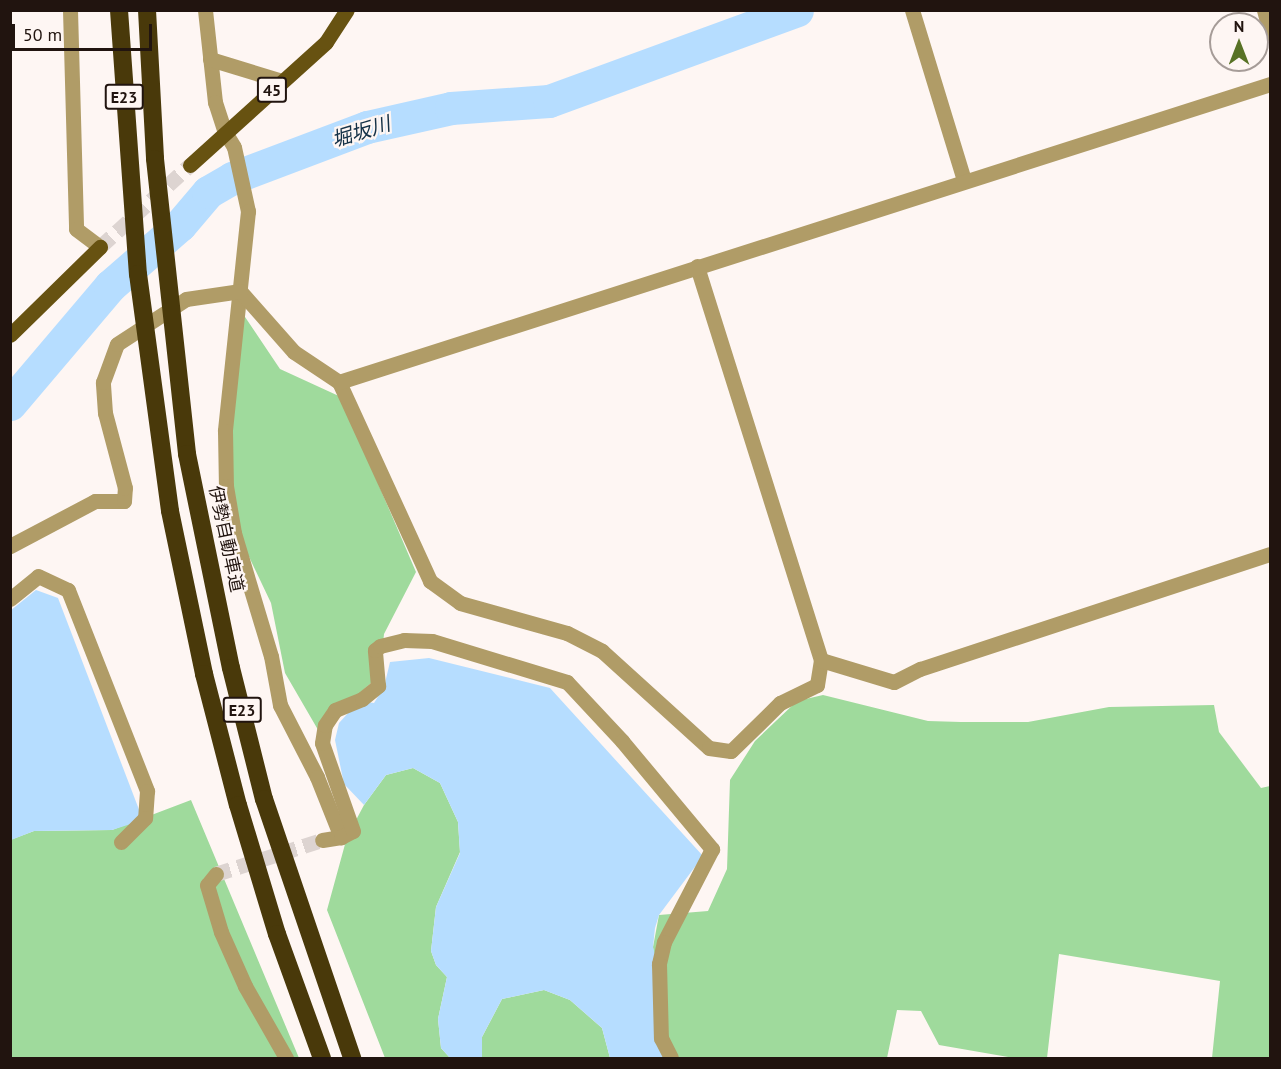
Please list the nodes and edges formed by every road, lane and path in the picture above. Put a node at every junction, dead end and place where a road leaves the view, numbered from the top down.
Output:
1 (70, 10) edge
2 (120, 10) edge
3 (147, 10) edge
4 (205, 10) edge
5 (347, 10) edge
6 (912, 10) edge
7 (1264, 10) edge
8 (1270, 33) edge
9 (210, 58) junction
10 (282, 81) junction
11 (1270, 84) edge
12 (225, 132) junction
13 (190, 165) tunnel mouth
14 (964, 180) junction
15 (100, 247) joint
16 (696, 266) junction
17 (240, 291) junction
18 (10, 335) edge
19 (339, 382) junction
20 (10, 546) edge
21 (1270, 554) edge
22 (10, 599) edge
23 (821, 660) junction
24 (341, 837) junction
25 (322, 840) tunnel mouth
26 (121, 842) dead end
27 (216, 874) dead end
28 (286, 1059) edge
29 (322, 1059) edge
30 (352, 1059) edge
31 (670, 1059) edge

1 - 15 street
2 - 29 highway, E23
3 - 30 highway, 伊勢自動車道 / E23
4 - 9 street
5 - 10 main road, 45
6 - 14 street
7 - 8 street
9 - 10 street
9 - 12 street
10 - 12 main road, 45
11 - 14 street
12 - 13 main road, 45
12 - 17 street
14 - 16 street
15 - 18 main road
16 - 19 street
16 - 23 street
17 - 19 street
17 - 20 street
17 - 24 street
19 - 23 street
21 - 23 street
22 - 26 street
24 - 25 street
24 - 31 street
27 - 28 street

